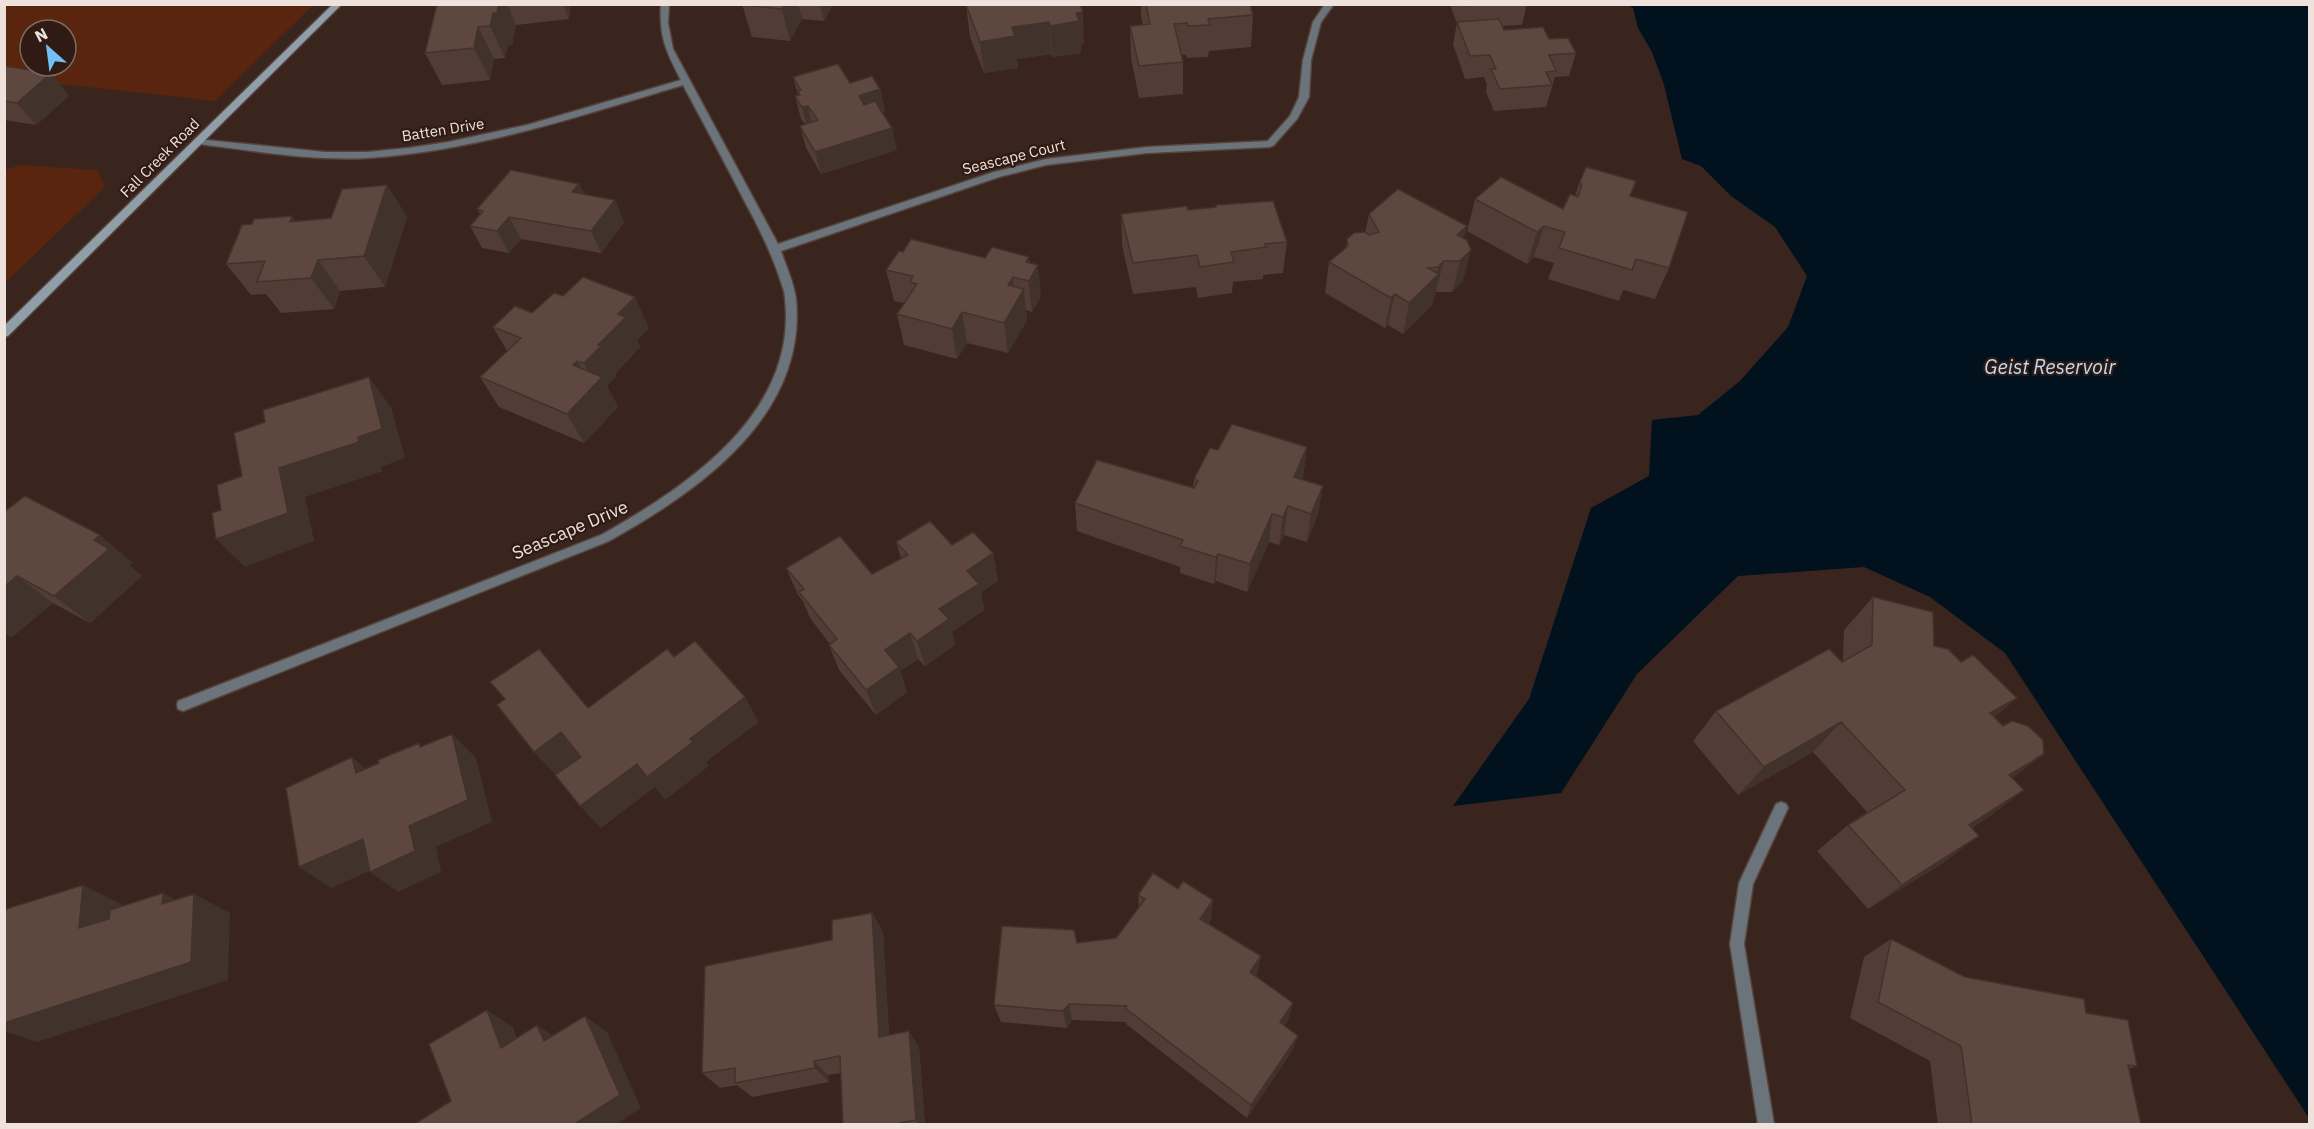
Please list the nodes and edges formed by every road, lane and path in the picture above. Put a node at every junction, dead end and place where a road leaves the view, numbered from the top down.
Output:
1 (338, 4) edge
2 (665, 4) edge
3 (1330, 4) edge
4 (686, 81) junction
5 (199, 141) junction
6 (775, 249) junction
7 (4, 333) edge
8 (183, 705) dead end
9 (1781, 808) dead end
10 (1766, 1125) edge

1 - 5 main road, Fall Creek Road
2 - 4 street, Seascape Drive
3 - 6 street, Seascape Court
4 - 5 street, Batten Drive
4 - 6 street, Seascape Drive
5 - 7 main road, Fall Creek Road
6 - 8 street, Seascape Drive
9 - 10 street

